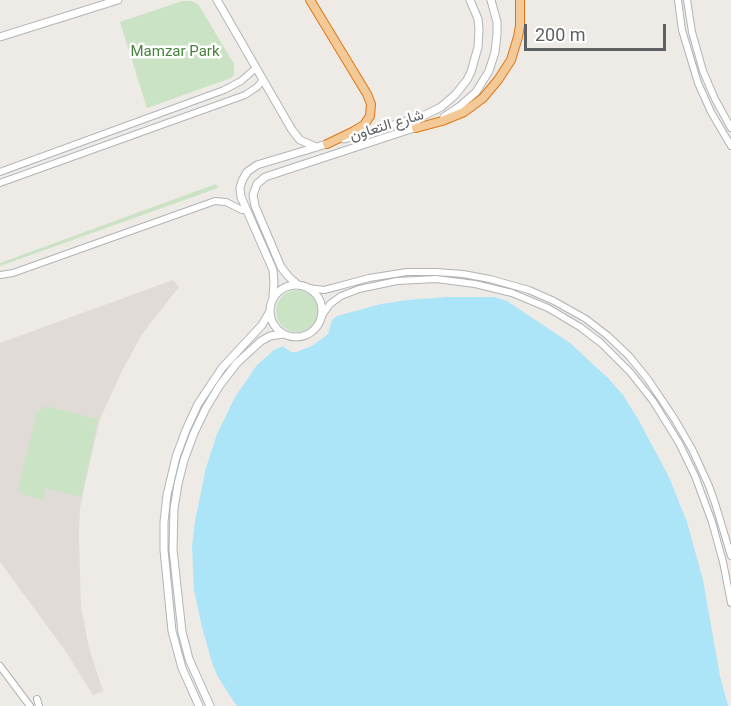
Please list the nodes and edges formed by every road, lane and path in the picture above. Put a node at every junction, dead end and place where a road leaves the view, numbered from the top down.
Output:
1 (118, 0) edge
2 (217, 0) edge
3 (310, 0) edge
4 (470, 0) edge
5 (491, 0) edge
6 (520, 0) edge
7 (678, 0) edge
8 (687, 0) edge
9 (0, 38) edge
10 (256, 68) junction
11 (263, 80) junction
12 (416, 128) junction
13 (731, 129) edge
14 (327, 144) junction
15 (731, 146) edge
16 (316, 147) junction
17 (0, 172) edge
18 (0, 183) edge
19 (253, 197) junction
20 (242, 200) junction
21 (246, 210) junction
22 (0, 275) edge
23 (298, 285) junction
24 (308, 288) junction
25 (273, 297) junction
26 (270, 311) junction
27 (321, 317) junction
28 (283, 334) junction
29 (731, 556) edge
30 (731, 603) edge
31 (0, 666) edge
32 (208, 703) edge
33 (198, 705) edge
34 (30, 706) edge

1 - 9 main road
2 - 10 main road
3 - 14 highway
4 - 14 main road, شارع التعاون
5 - 12 main road, شارع التعاون
6 - 12 highway
7 - 15 street
8 - 13 street
10 - 11 main road
10 - 17 street
11 - 16 main road
11 - 18 street
12 - 19 main road, شارع التعاون
14 - 16 main road, شارع التعاون
16 - 20 main road, شارع التعاون
19 - 20 main road
19 - 23 main road
20 - 21 main road
21 - 22 street
21 - 25 main road
23 - 24 main road
23 - 25 main road
24 - 27 main road
24 - 29 street
25 - 26 main road
26 - 28 main road
26 - 33 main road
27 - 28 main road
27 - 30 street
28 - 32 main road
31 - 34 street
32 - 33 main road

